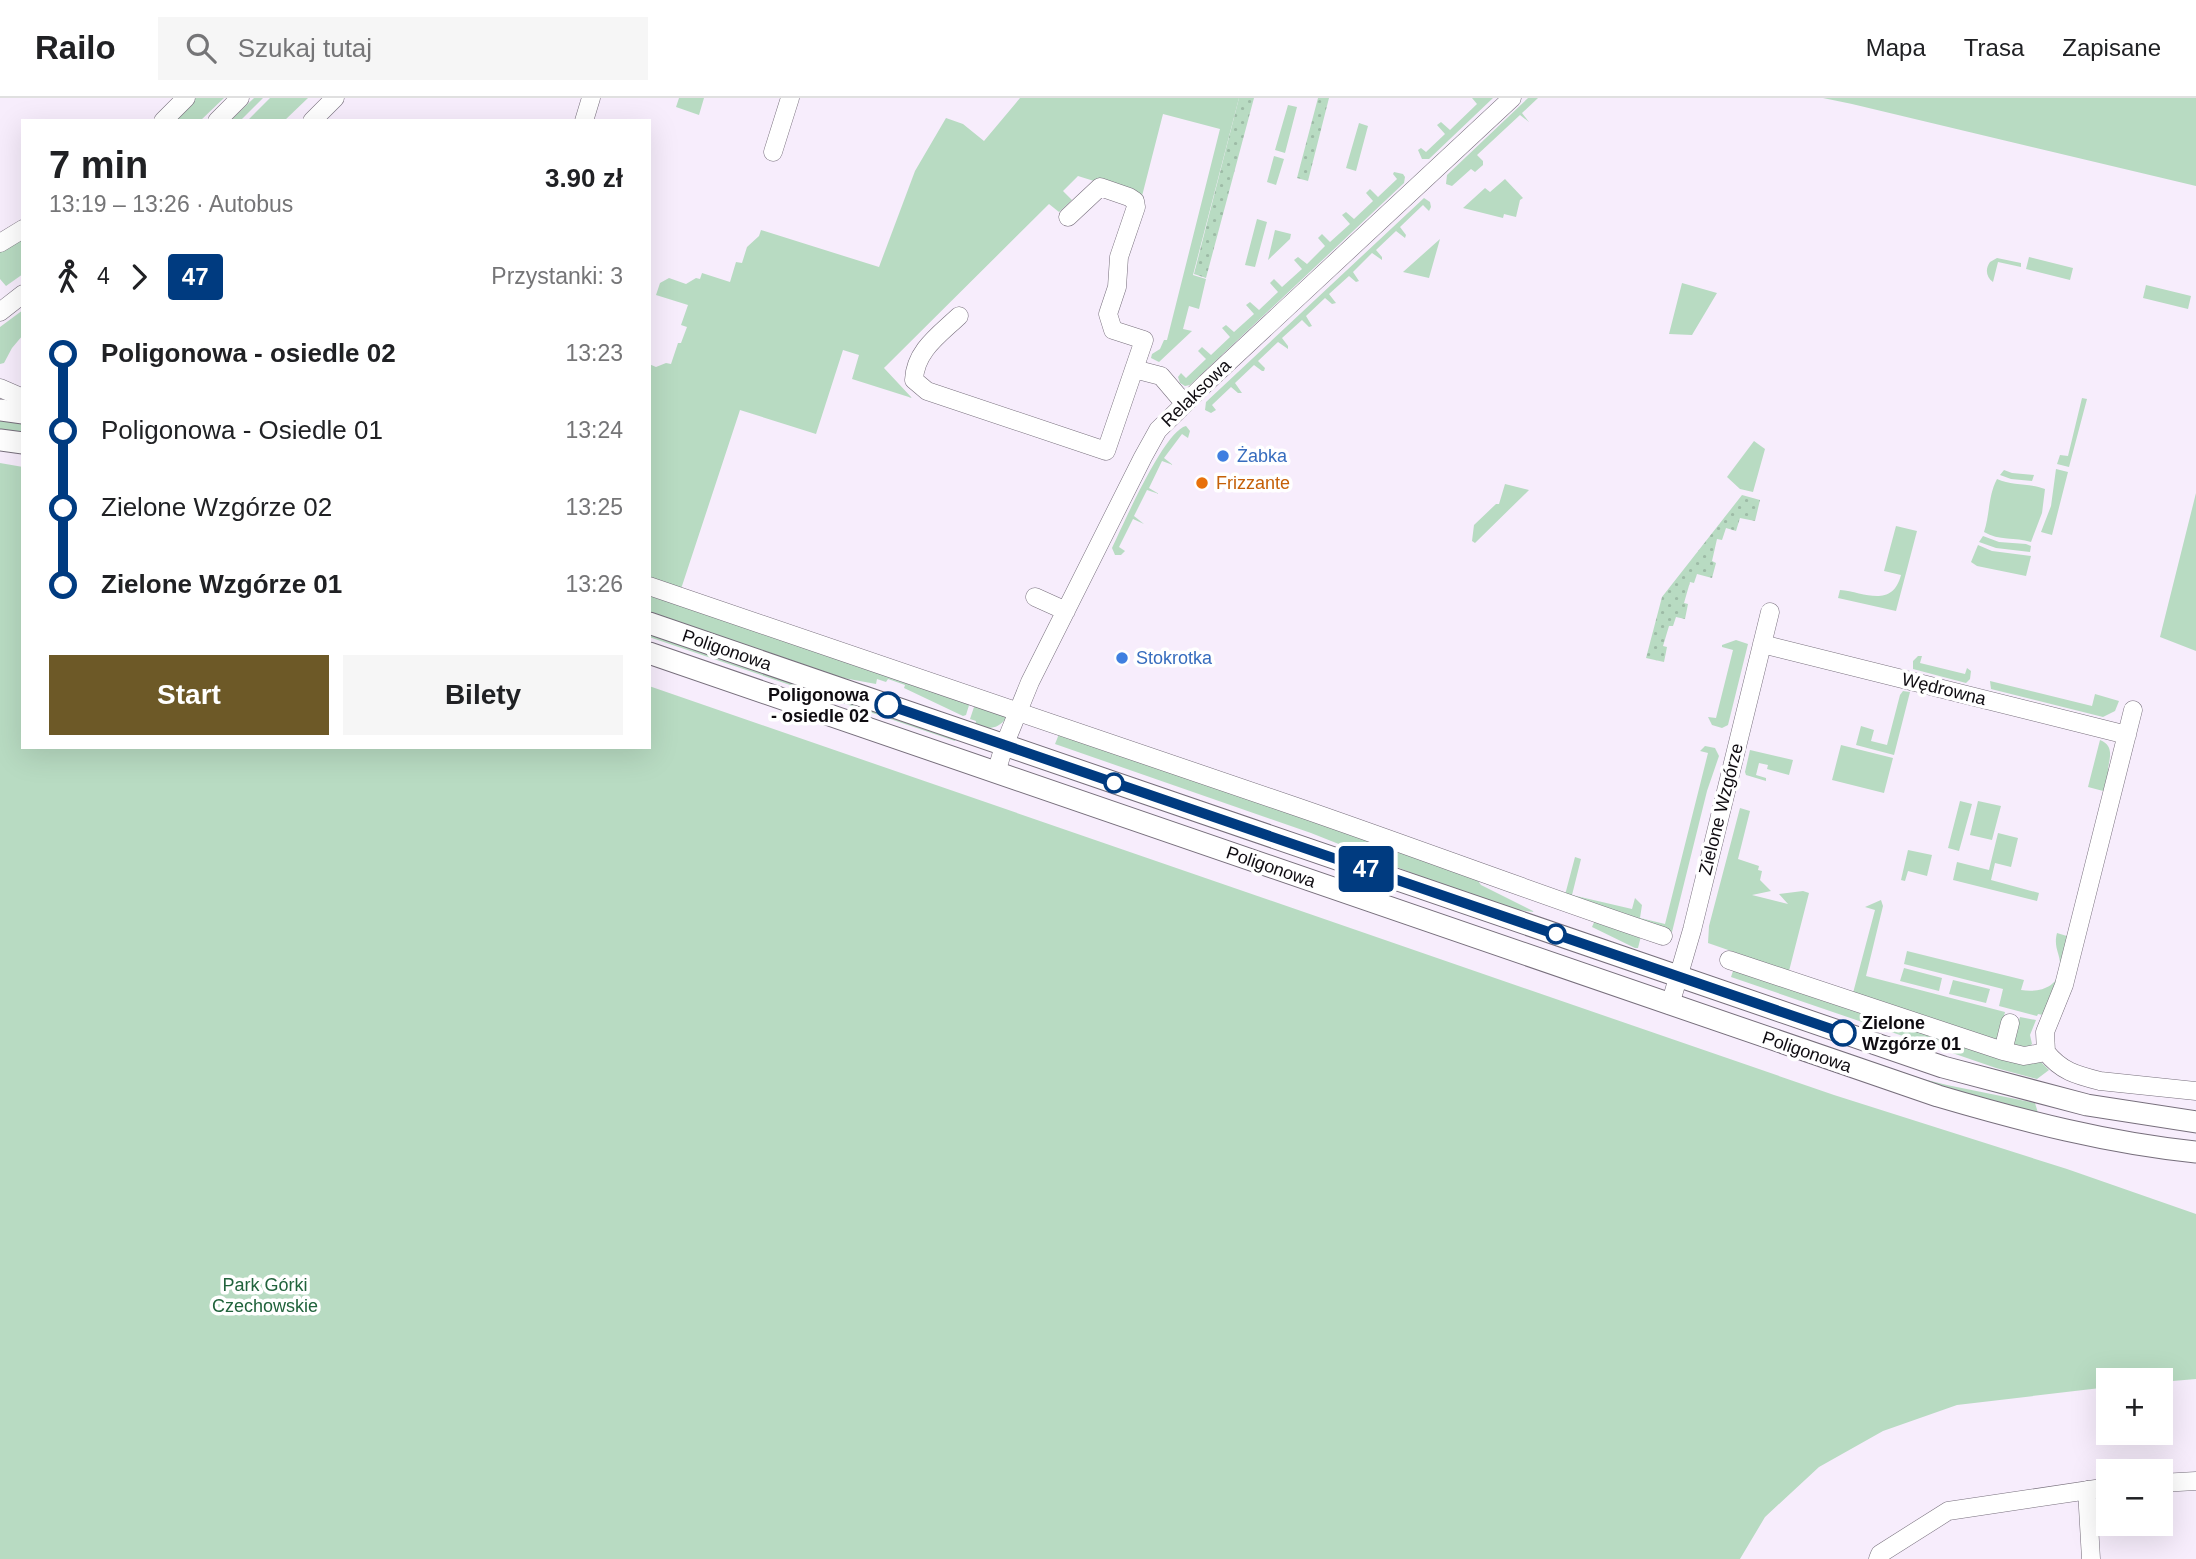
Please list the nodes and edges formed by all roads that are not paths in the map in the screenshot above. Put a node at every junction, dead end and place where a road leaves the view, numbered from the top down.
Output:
1 (186, 98) edge
2 (240, 98) edge
3 (335, 98) edge
4 (591, 98) edge
5 (790, 98) edge
6 (1512, 98) edge
7 (165, 119) edge
8 (219, 119) edge
9 (314, 119) edge
10 (585, 119) edge
11 (773, 152) dead end
12 (1068, 217) dead end
13 (21, 230) edge
14 (0, 243) edge
15 (21, 297) edge
16 (0, 313) edge
17 (959, 316) dead end
18 (1134, 369) junction
19 (0, 388) edge
20 (21, 397) edge
21 (1184, 403) junction
22 (0, 410) edge
23 (21, 413) edge
24 (0, 440) edge
25 (21, 443) edge
26 (651, 587) edge
27 (1035, 597) dead end
28 (1066, 611) junction
29 (1770, 612) dead end
30 (651, 624) edge
31 (1762, 644) junction
32 (651, 654) edge
33 (1019, 710) junction
34 (2133, 710) dead end
35 (2127, 735) junction
36 (1004, 746) junction
37 (996, 773) junction
38 (1663, 936) dead end
39 (1729, 960) dead end
40 (1679, 977) junction
41 (1670, 1005) junction
42 (2010, 1023) dead end
43 (2003, 1051) junction
44 (2046, 1052) junction
45 (2196, 1091) edge
46 (2196, 1122) edge
47 (2196, 1152) edge
48 (2196, 1481) edge
49 (2173, 1482) edge
50 (2096, 1489) edge
51 (2087, 1490) junction
52 (1878, 1559) edge
53 (2091, 1559) edge

1 - 7 street
2 - 8 street
3 - 9 street
4 - 10 street
5 - 11 street
6 - 21 street, Relaksowa
12 - 18 street
13 - 14 street
15 - 16 street
17 - 18 street
18 - 21 street
19 - 20 street
21 - 28 street, Relaksowa
22 - 23 main road
24 - 25 main road
26 - 33 street
27 - 28 street
28 - 33 street, Relaksowa
29 - 31 street, Zielone Wzgórze
30 - 36 main road, Poligonowa
31 - 35 street, Wędrowna
31 - 40 street, Zielone Wzgórze
32 - 37 main road, Poligonowa
33 - 36 street, Relaksowa
33 - 38 street
34 - 35 street
35 - 44 street
36 - 37 street, Relaksowa
36 - 40 main road, Poligonowa
37 - 41 main road, Poligonowa
39 - 43 street
40 - 41 street, Zielone Wzgórze
40 - 46 main road, Poligonowa
41 - 47 main road, Poligonowa
42 - 43 street
43 - 44 street
44 - 45 street
48 - 49 street
50 - 51 street
51 - 52 street
51 - 53 street

